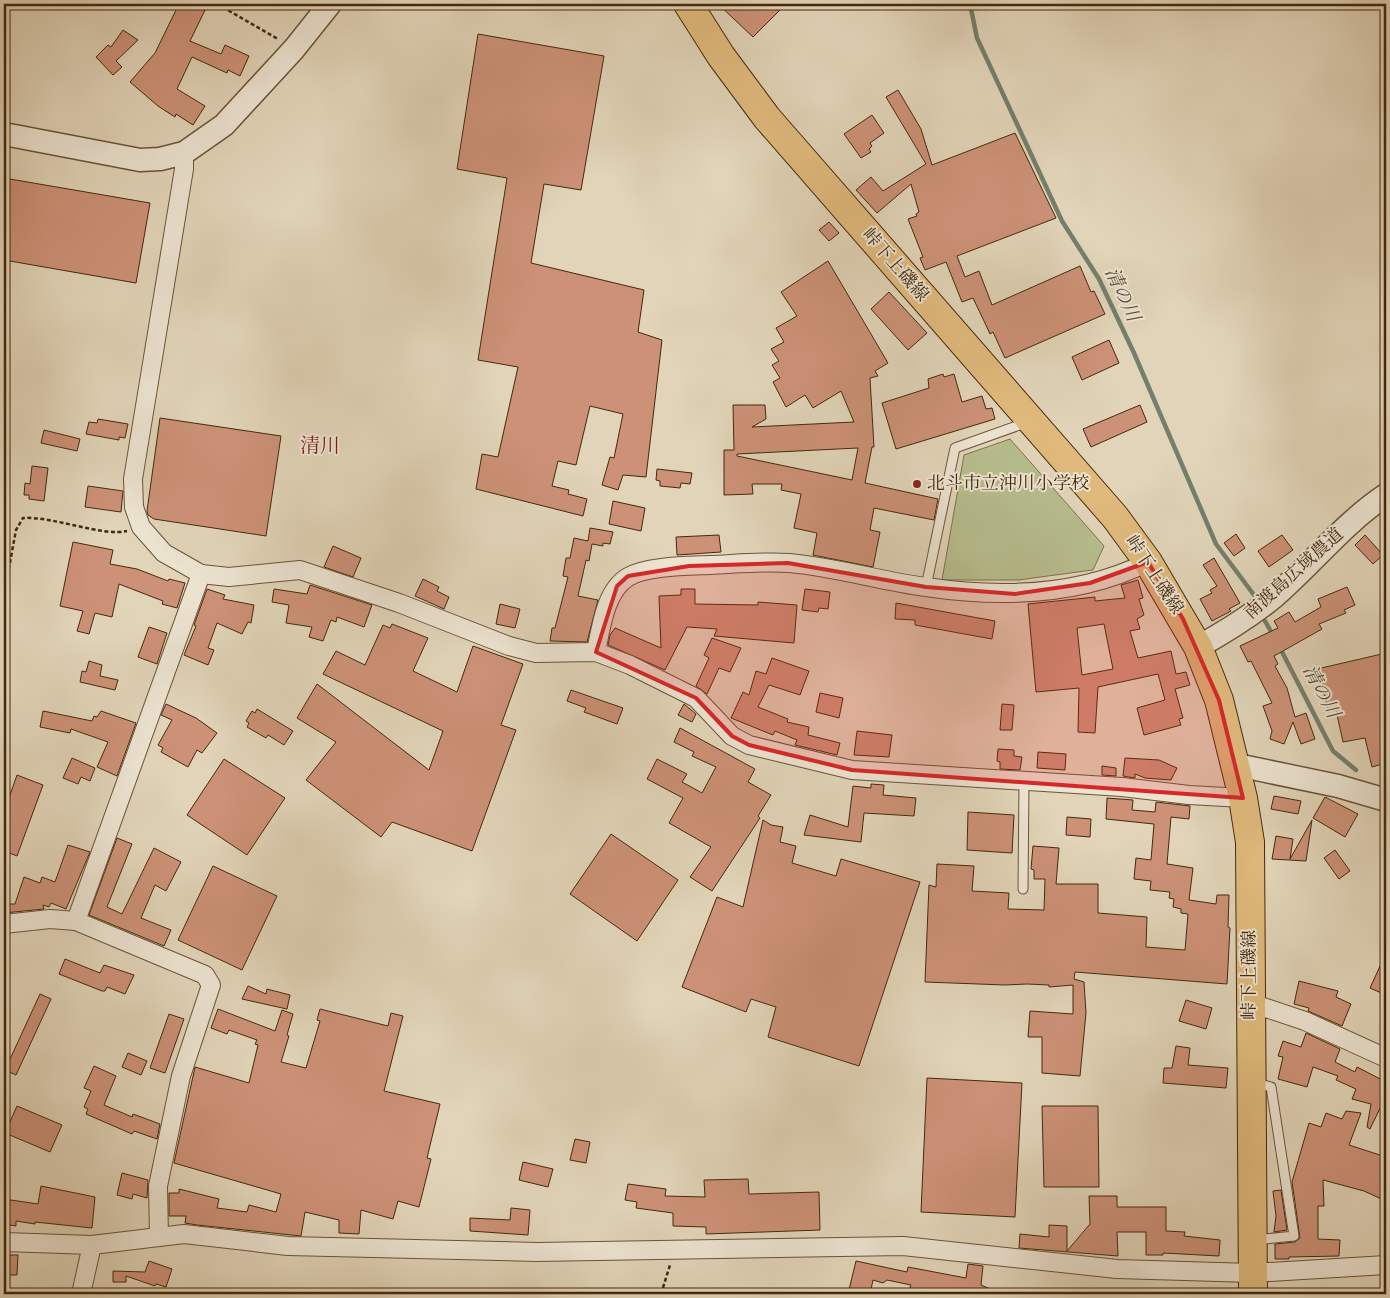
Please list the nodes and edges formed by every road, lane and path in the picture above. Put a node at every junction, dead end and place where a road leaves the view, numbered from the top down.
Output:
1 (217, 4) edge
2 (330, 4) edge
3 (688, 4) edge
4 (1340, 4) edge
5 (1386, 5) edge
6 (294, 49) junction
7 (4, 134) edge
8 (184, 153) junction
9 (1031, 421) junction
10 (1386, 496) edge
11 (140, 527) junction
12 (1148, 562) junction
13 (201, 574) junction
14 (926, 587) junction
15 (4, 594) edge
16 (1198, 647) junction
17 (596, 652) junction
18 (1237, 764) junction
19 (1024, 782) junction
20 (1243, 798) junction
21 (1386, 800) edge
22 (1022, 889) dead end
23 (76, 921) junction
24 (4, 924) edge
25 (1251, 1003) junction
26 (1386, 1058) edge
27 (1250, 1082) junction
28 (159, 1237) junction
29 (1252, 1240) junction
30 (4, 1242) edge
31 (92, 1245) junction
32 (674, 1251) junction
33 (1386, 1266) edge
34 (1252, 1284) edge
35 (81, 1294) edge
36 (661, 1294) edge

1 - 6 path
2 - 6 street
3 - 9 main road, 峠下上磯線
4 - 5 path
6 - 8 street
7 - 8 street
8 - 11 street
9 - 12 main road, 峠下上磯線
9 - 14 lane
10 - 16 street, 南渡島広域農道
11 - 13 street
11 - 15 path
12 - 14 street
12 - 16 main road, 峠下上磯線
13 - 17 street
13 - 23 street
14 - 17 street
16 - 18 main road, 峠下上磯線
17 - 19 street
18 - 20 main road, 峠下上磯線
18 - 21 street
19 - 20 street
19 - 22 lane
20 - 25 main road, 峠下上磯線
23 - 24 street
23 - 28 street
25 - 26 street
25 - 27 main road, 峠下上磯線
27 - 29 main road, 峠下上磯線
27 - 29 lane
28 - 31 street
28 - 32 street
29 - 34 main road, 峠下上磯線
30 - 31 street
31 - 35 street
32 - 34 street
32 - 36 path
33 - 34 street

